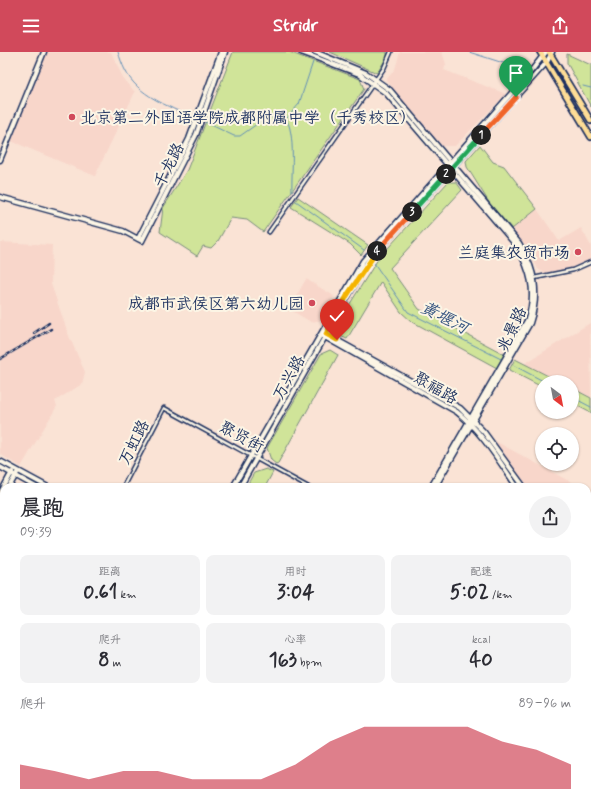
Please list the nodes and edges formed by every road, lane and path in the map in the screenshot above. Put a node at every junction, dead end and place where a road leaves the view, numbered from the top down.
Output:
1 (44, 52) edge
2 (221, 52) edge
3 (225, 52) edge
4 (301, 52) edge
5 (315, 52) edge
6 (391, 52) edge
7 (540, 52) edge
8 (550, 53) edge
9 (543, 57) junction
10 (547, 62) junction
11 (376, 78) junction
12 (373, 82) junction
13 (591, 121) edge
14 (591, 137) edge
15 (0, 160) edge
16 (450, 161) junction
17 (446, 165) junction
18 (452, 167) junction
19 (0, 197) edge
20 (269, 232) dead end
21 (140, 240) junction
22 (591, 262) edge
23 (534, 278) junction
24 (320, 333) junction
25 (325, 335) junction
26 (164, 408) joint
27 (471, 421) junction
28 (252, 455) junction
29 (256, 458) junction
30 (0, 461) edge
31 (0, 468) edge
32 (16, 470) junction
33 (13, 474) junction
34 (7, 483) edge
35 (10, 483) edge
36 (29, 483) edge
37 (40, 483) edge
38 (125, 483) edge
39 (236, 483) edge
40 (242, 483) edge
41 (301, 483) edge
42 (433, 483) edge
43 (437, 483) edge
44 (514, 483) edge
45 (521, 483) edge

1 - 15 street
2 - 21 street, 千龙路
3 - 21 street, 千龙路
4 - 12 street
5 - 11 street
6 - 11 street
7 - 9 main road
8 - 9 street
8 - 10 street, 万兴路
8 - 13 main road
9 - 10 main road
9 - 16 street
10 - 14 main road
10 - 18 street, 万兴路
11 - 12 street
11 - 16 street
12 - 17 street
12 - 20 street
16 - 17 street
16 - 18 street
17 - 18 street
17 - 24 street
18 - 23 street, 兆景路
18 - 25 street, 万兴路
18 - 27 street, 兆景路
19 - 21 street
22 - 23 street
23 - 27 street, 兆景路
24 - 25 street, 聚福路
24 - 28 street
25 - 27 street, 聚福路
25 - 29 street, 万兴路
26 - 28 street, 聚贤街
26 - 38 street, 万虹路
27 - 42 street, 兆景路
27 - 43 street, 兆景路
27 - 44 street, 聚福路
27 - 45 street
28 - 29 street, 聚贤街
28 - 39 street
29 - 40 street, 万兴路
29 - 41 street, 聚贤街
30 - 32 street
31 - 33 street
32 - 33 street
32 - 37 street
33 - 34 street
33 - 35 street
33 - 36 street

